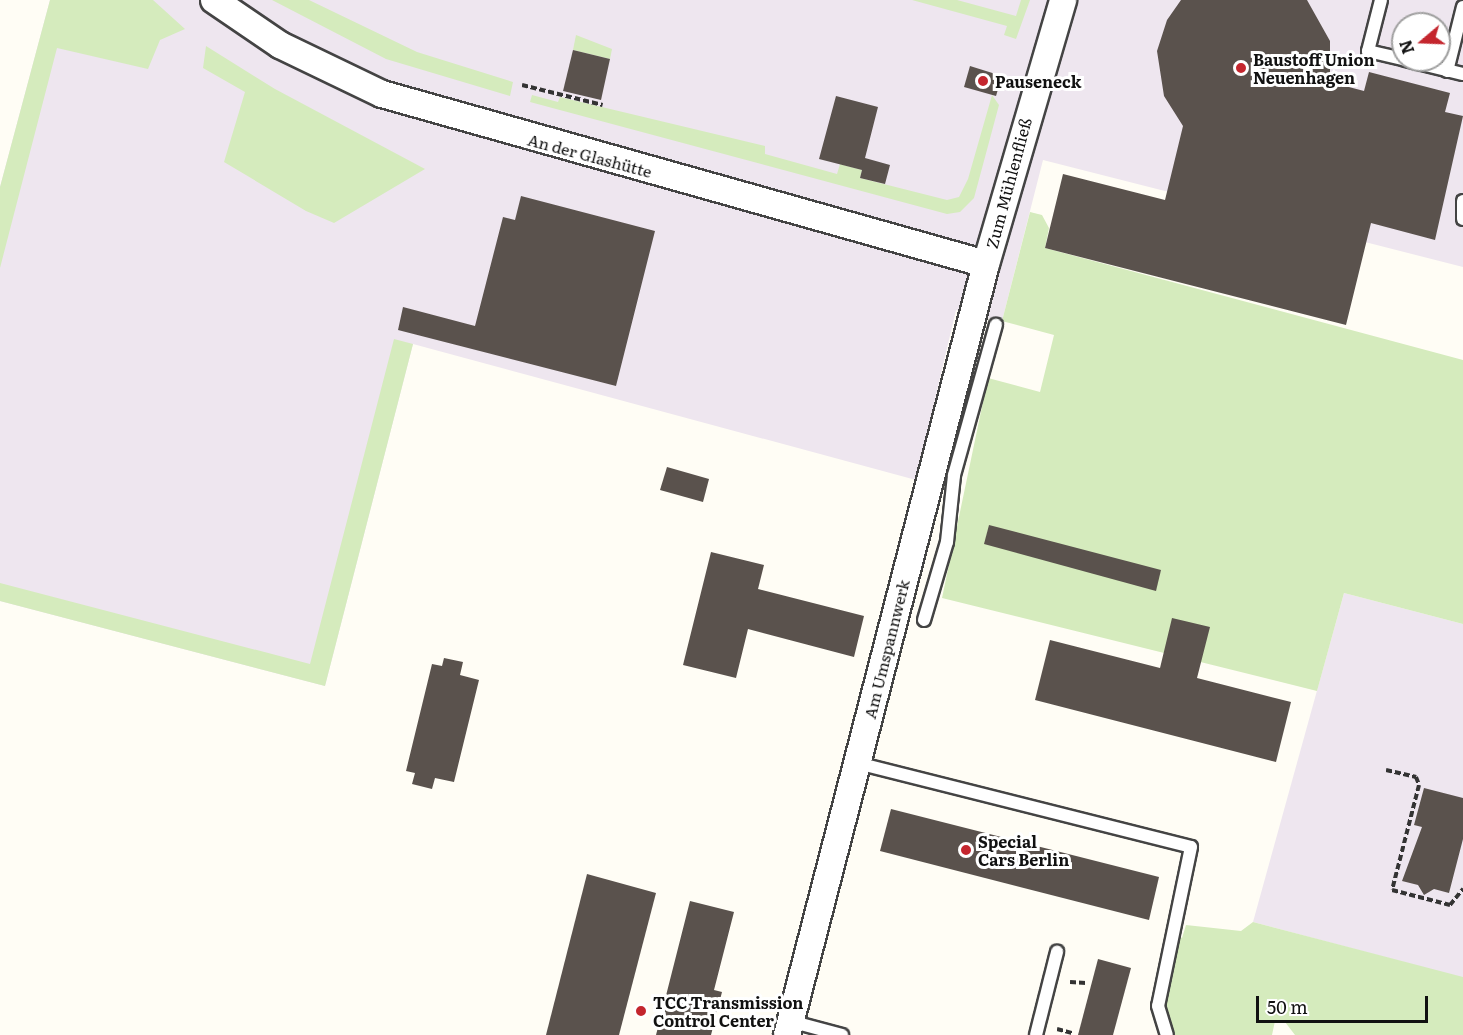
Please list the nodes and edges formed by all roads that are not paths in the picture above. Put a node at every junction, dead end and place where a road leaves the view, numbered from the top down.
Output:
1 (214, 0) edge
2 (1063, 0) edge
3 (1381, 0) edge
4 (1463, 7) edge
5 (1451, 54) edge
6 (1391, 57) edge
7 (1463, 201) edge
8 (1463, 219) edge
9 (986, 264) junction
10 (996, 325) dead end
11 (924, 620) dead end
12 (857, 763) junction
13 (1058, 952) dead end
14 (789, 1028) edge
15 (842, 1035) edge
16 (1036, 1035) edge
17 (1167, 1035) edge

1 - 9 street, An der Glashütte
2 - 9 street, Zum Mühlenfließ
3 - 6 lane
4 - 5 lane
7 - 8 lane
9 - 12 street, Am Umspannwerk
10 - 11 lane
12 - 14 street, Am Umspannwerk
12 - 17 lane
13 - 16 lane
14 - 15 lane

